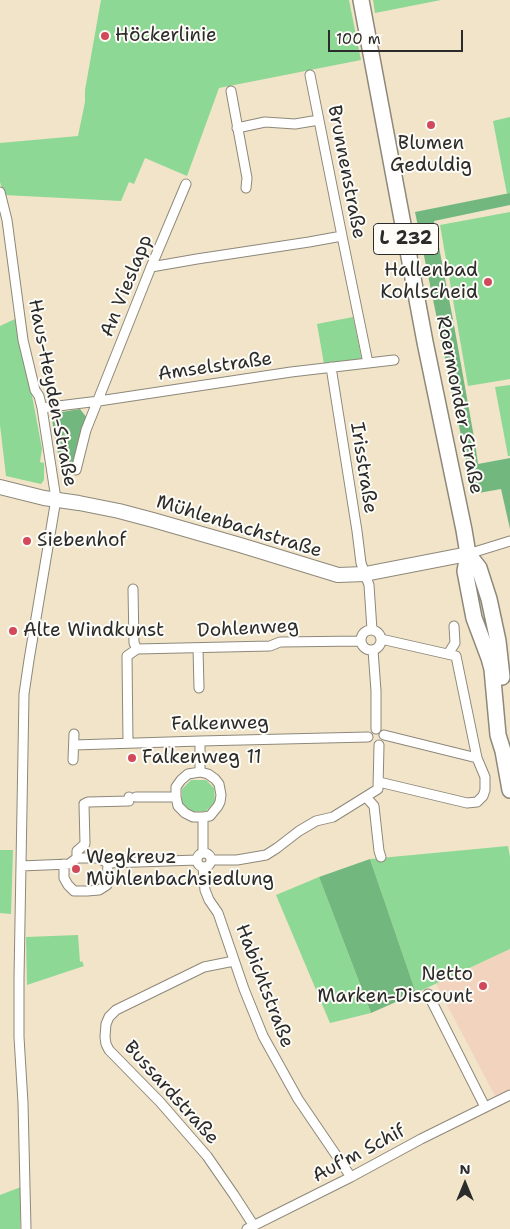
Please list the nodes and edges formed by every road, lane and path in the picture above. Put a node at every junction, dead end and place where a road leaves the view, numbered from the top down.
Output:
1 (361, 0) edge
2 (310, 75) dead end
3 (231, 91) dead end
4 (319, 120) junction
5 (237, 128) junction
6 (186, 184) dead end
7 (246, 188) dead end
8 (0, 192) edge
9 (342, 236) junction
10 (151, 267) junction
11 (394, 360) dead end
12 (368, 363) junction
13 (331, 367) junction
14 (99, 400) junction
15 (42, 408) junction
16 (76, 470) dead end
17 (0, 488) edge
18 (56, 500) junction
19 (510, 541) edge
20 (468, 554) junction
21 (365, 574) junction
22 (133, 589) dead end
23 (454, 626) dead end
24 (372, 630) junction
25 (381, 639) junction
26 (361, 641) junction
27 (198, 648) junction
28 (137, 650) junction
29 (373, 650) junction
30 (448, 654) junction
31 (199, 688) dead end
32 (376, 729) junction
33 (74, 734) dead end
34 (384, 735) junction
35 (368, 737) junction
36 (200, 741) junction
37 (128, 743) junction
38 (74, 745) junction
39 (379, 745) junction
40 (477, 758) junction
41 (73, 760) dead end
42 (200, 772) junction
43 (379, 782) junction
44 (510, 790) edge
45 (176, 797) junction
46 (366, 797) junction
47 (203, 817) junction
48 (381, 857) dead end
49 (77, 858) junction
50 (201, 860) junction
51 (108, 863) junction
52 (64, 864) junction
53 (21, 866) junction
54 (234, 961) junction
55 (428, 994) dead end
56 (510, 1095) edge
57 (485, 1107) junction
58 (351, 1178) junction
59 (251, 1227) edge
60 (26, 1229) edge

1 - 20 main road, Roermonder Straße / L 232
2 - 4 street, Brunnenstraße
3 - 5 street
4 - 5 street
4 - 9 street, Brunnenstraße
5 - 7 street
6 - 10 street, An Vieslapp
8 - 15 street, Haus-Heyden-Straße
9 - 10 street
9 - 12 street, Brunnenstraße
10 - 14 street, An Vieslapp
11 - 12 street, Amselstraße
12 - 13 street, Amselstraße
13 - 14 street, Amselstraße
13 - 21 street, Irisstraße
14 - 15 street, Amselstraße
14 - 16 street, An Vieslapp
15 - 18 street, Haus-Heyden-Straße
17 - 18 street, Mühlenbachstraße
18 - 21 street, Mühlenbachstraße
18 - 53 street, Haus-Heyden-Straße
19 - 20 street
20 - 21 street, Mühlenbachstraße
20 - 44 main road, Roermonder Straße / L 232
21 - 24 street, Irisstraße
22 - 28 street
23 - 30 street
24 - 25 street
24 - 26 street
25 - 29 street
25 - 30 street
26 - 27 street, Dohlenweg
26 - 29 street
27 - 28 street, Dohlenweg
27 - 31 street
28 - 37 street
29 - 32 street
30 - 40 street
32 - 34 street
32 - 35 street
33 - 38 street
34 - 39 street
34 - 40 street
35 - 36 street, Falkenweg
35 - 39 street
36 - 37 street, Falkenweg
36 - 42 street
37 - 38 street, Falkenweg
38 - 41 street
39 - 43 street
40 - 43 street
42 - 45 street
42 - 47 street
43 - 46 street
45 - 47 street
45 - 49 street
46 - 48 street
46 - 50 street
47 - 50 street, Habichtstraße
49 - 51 street
49 - 52 street
50 - 51 street
50 - 54 street, Habichtstraße
51 - 52 street
52 - 53 street
53 - 60 street, Haus-Heyden-Straße
54 - 58 street, Habichtstraße
54 - 59 street, Bussardstraße
55 - 57 street
56 - 57 street, Auf'm Schif
57 - 58 street, Auf'm Schif
58 - 59 street, Auf'm Schif

